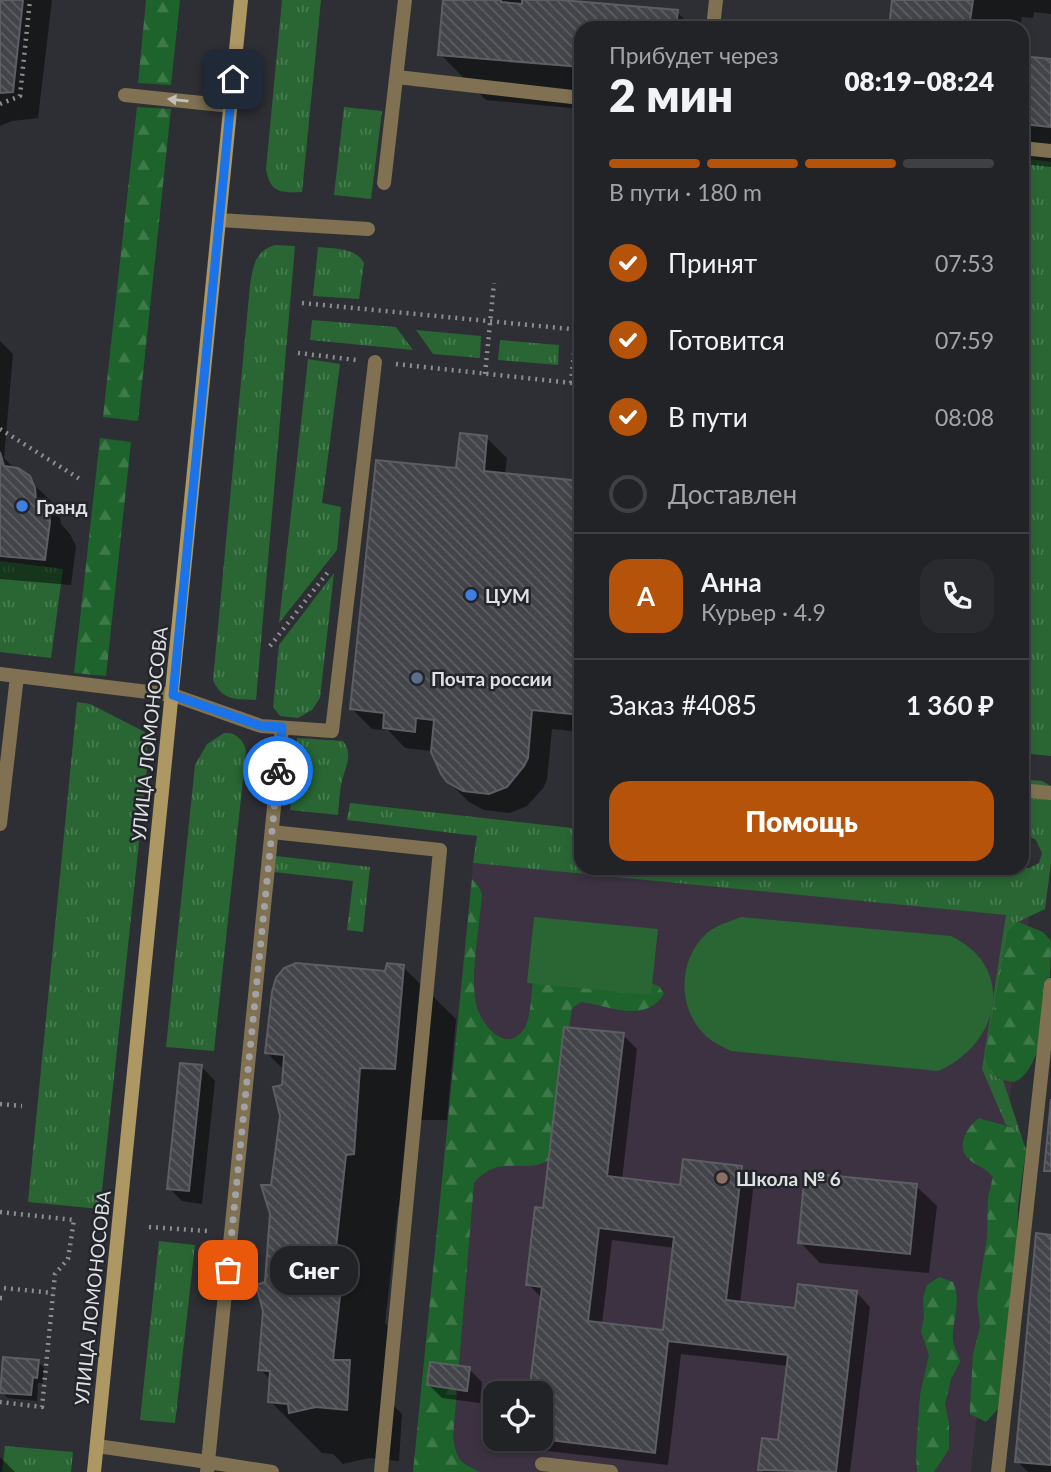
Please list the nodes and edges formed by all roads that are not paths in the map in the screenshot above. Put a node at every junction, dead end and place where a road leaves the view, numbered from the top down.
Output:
1 (241, 0) edge
2 (405, 0) edge
3 (716, 0) edge
4 (714, 21) edge
5 (397, 78) junction
6 (125, 95) dead end
7 (574, 97) edge
8 (231, 106) junction
9 (1029, 149) edge
10 (1051, 151) edge
11 (384, 183) dead end
12 (219, 220) junction
13 (368, 229) dead end
14 (375, 362) road end
15 (0, 674) edge
16 (17, 676) junction
17 (173, 695) junction
18 (282, 727) junction
19 (1029, 791) edge
20 (1051, 793) edge
21 (0, 824) edge
22 (271, 832) junction
23 (1051, 985) edge
24 (97, 1446) junction
25 (542, 1464) dead end
26 (208, 1467) edge
27 (94, 1472) edge
28 (272, 1472) edge
29 (381, 1472) edge
30 (611, 1472) edge
31 (998, 1472) edge

1 - 8 main road, УЛИЦА ЛОМОНОСОВА
2 - 5 lane
3 - 4 lane
5 - 7 lane
5 - 11 lane
8 -> 6 lane
8 - 12 main road, УЛИЦА ЛОМОНОСОВА
9 - 10 lane
12 - 13 lane
12 - 17 main road, УЛИЦА ЛОМОНОСОВА
14 - 18 lane
15 - 16 lane
16 - 17 lane
16 - 21 lane
17 - 18 lane
17 - 24 main road, УЛИЦА ЛОМОНОСОВА
18 - 22 lane
19 - 20 lane
22 - 26 lane
22 - 29 lane
23 - 31 lane
24 - 26 lane
24 - 27 main road, УЛИЦА ЛОМОНОСОВА
25 - 30 lane
26 - 28 lane

